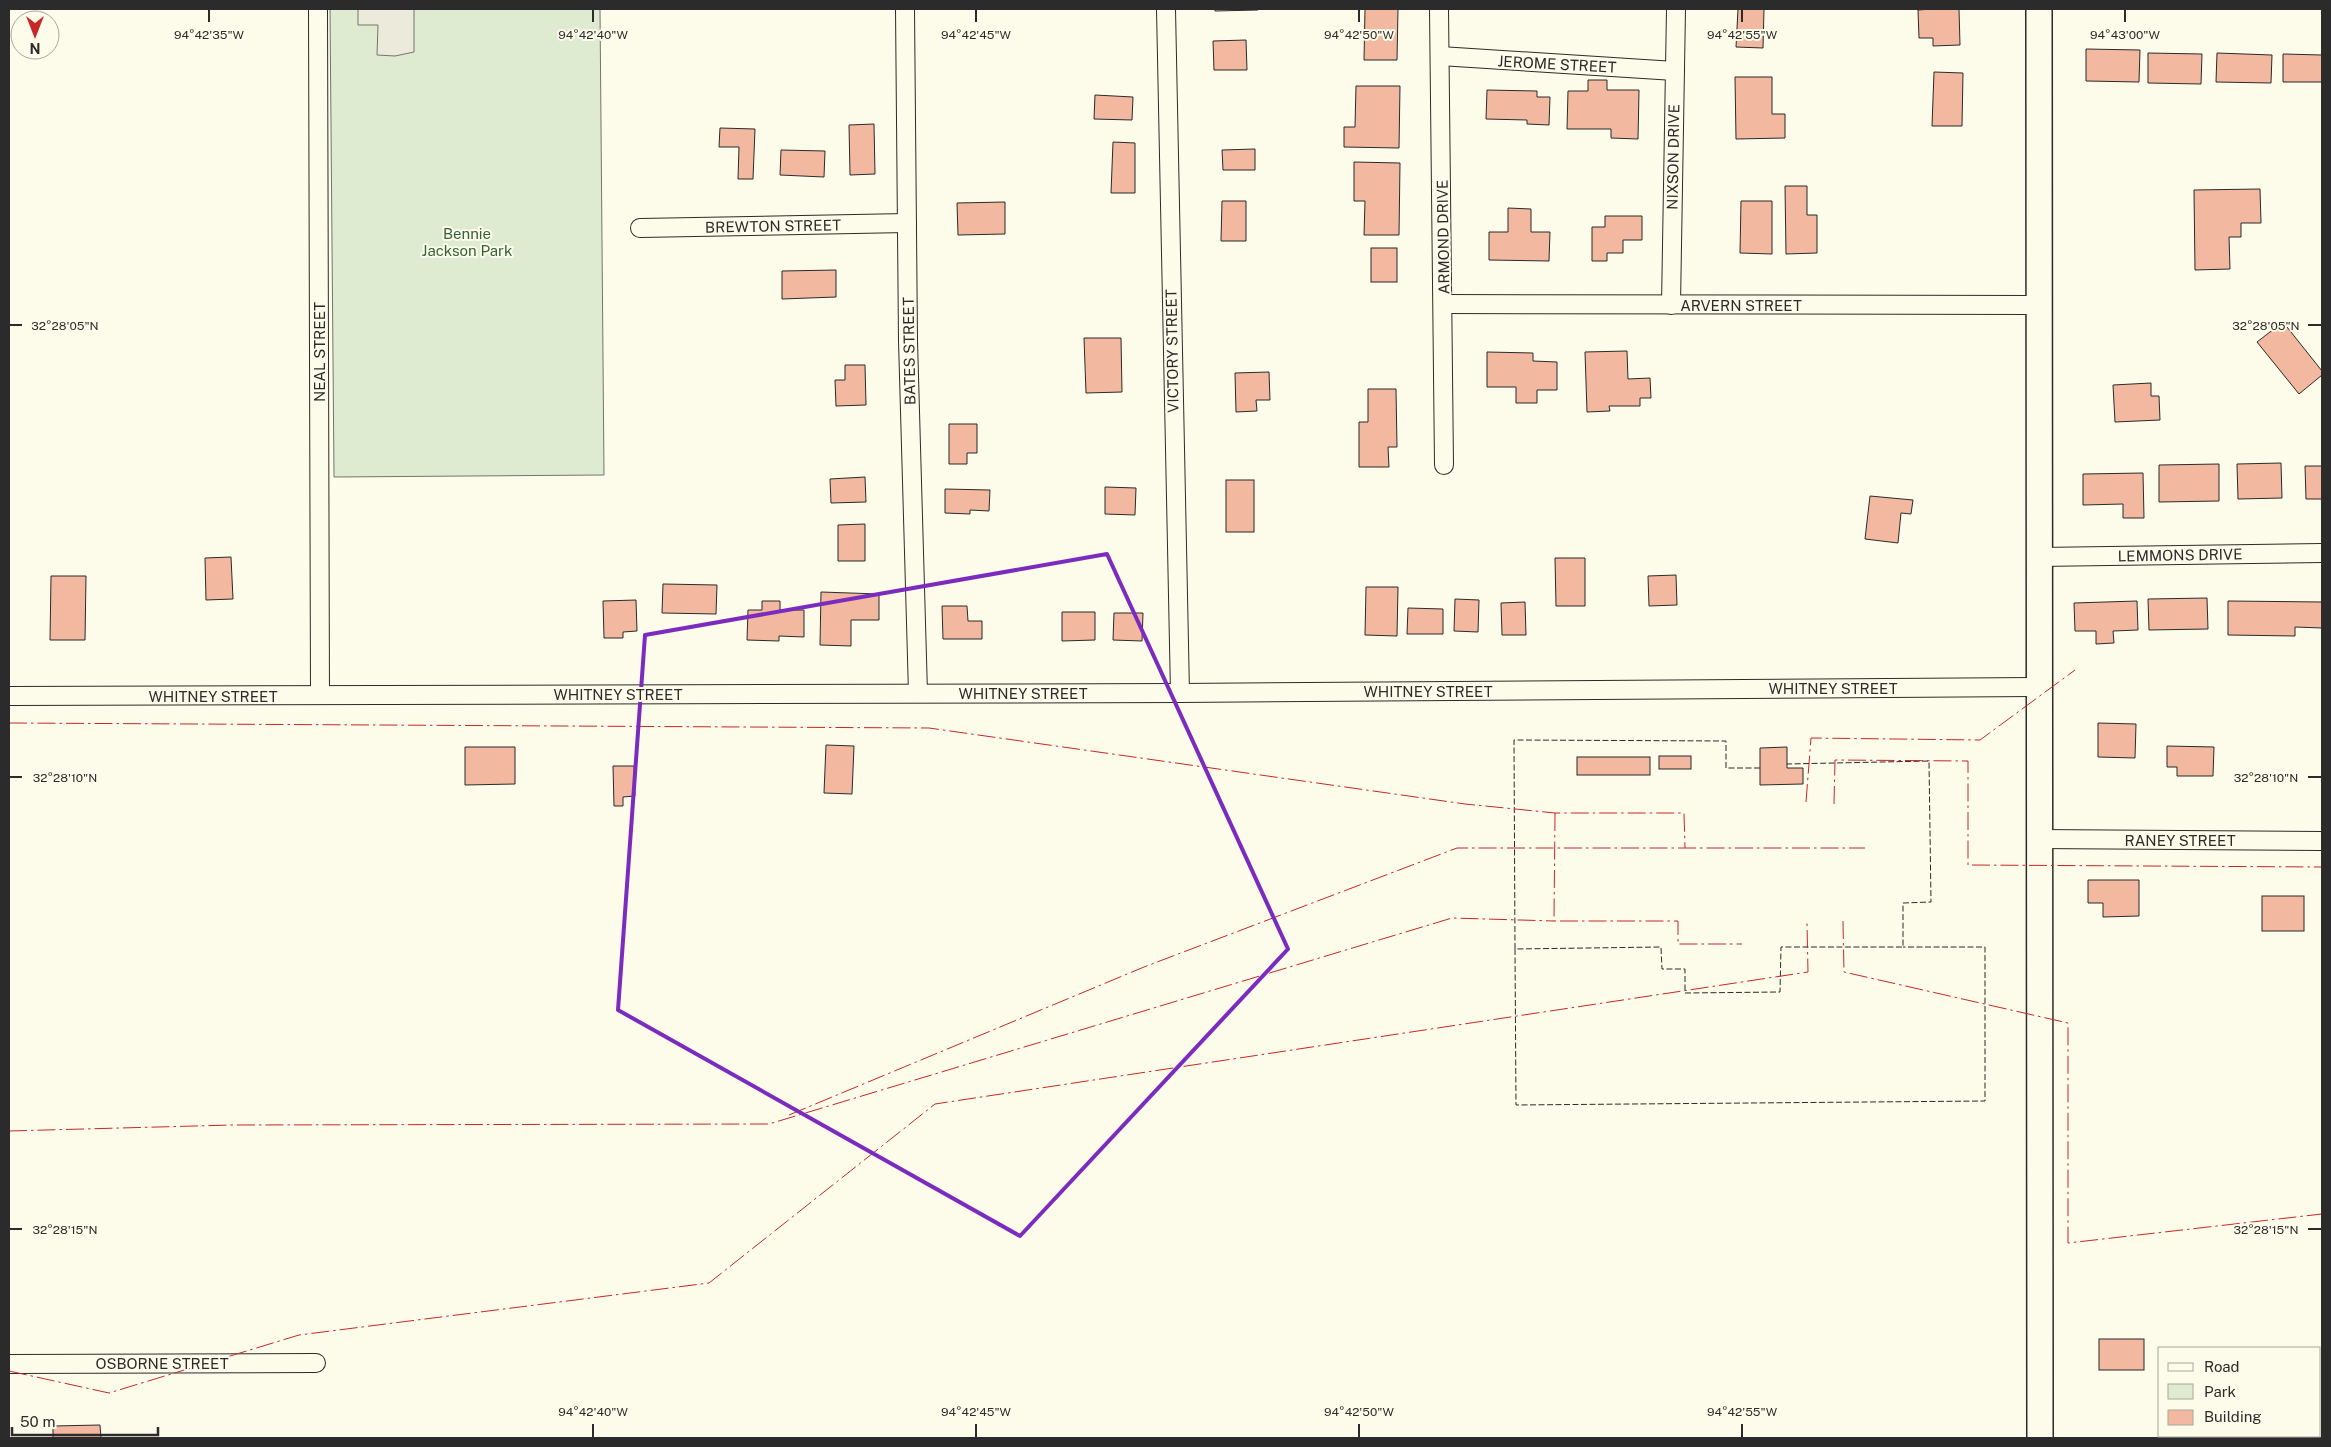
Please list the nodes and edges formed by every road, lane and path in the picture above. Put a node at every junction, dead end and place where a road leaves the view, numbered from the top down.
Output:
1 (318, 9) edge
2 (905, 9) edge
3 (1166, 9) edge
4 (1439, 9) edge
5 (1676, 9) edge
6 (2039, 9) edge
7 (1440, 56) junction
8 (1675, 71) junction
9 (907, 223) junction
10 (640, 228) dead end
11 (1444, 304) junction
12 (1671, 305) junction
13 (2038, 305) junction
14 (1444, 465) dead end
15 (2322, 553) edge
16 (2038, 557) junction
17 (2038, 687) junction
18 (918, 692) junction
19 (1180, 692) junction
20 (9, 696) edge
21 (320, 696) junction
22 (2038, 839) junction
23 (2322, 841) edge
24 (316, 1363) dead end
25 (9, 1364) edge
26 (2040, 1438) edge

1 - 21 street, NEAL STREET
2 - 9 street, BATES STREET
3 - 19 street, VICTORY STREET
4 - 7 street, ARMOND DRIVE
5 - 8 street, NIXSON DRIVE
6 - 13 street
7 - 8 street, JEROME STREET
7 - 11 street, ARMOND DRIVE
8 - 12 street, NIXSON DRIVE
9 - 10 street, BREWTON STREET
9 - 18 street, BATES STREET
11 - 12 street, ARVERN STREET
11 - 14 street, ARMOND DRIVE
12 - 13 street, ARVERN STREET
13 - 16 street
15 - 16 street, LEMMONS DRIVE
16 - 17 street
17 - 19 street, WHITNEY STREET
17 - 22 street
18 - 19 street, WHITNEY STREET
18 - 21 street, WHITNEY STREET
20 - 21 street, WHITNEY STREET
22 - 23 street, RANEY STREET
22 - 26 street
24 - 25 street, OSBORNE STREET

